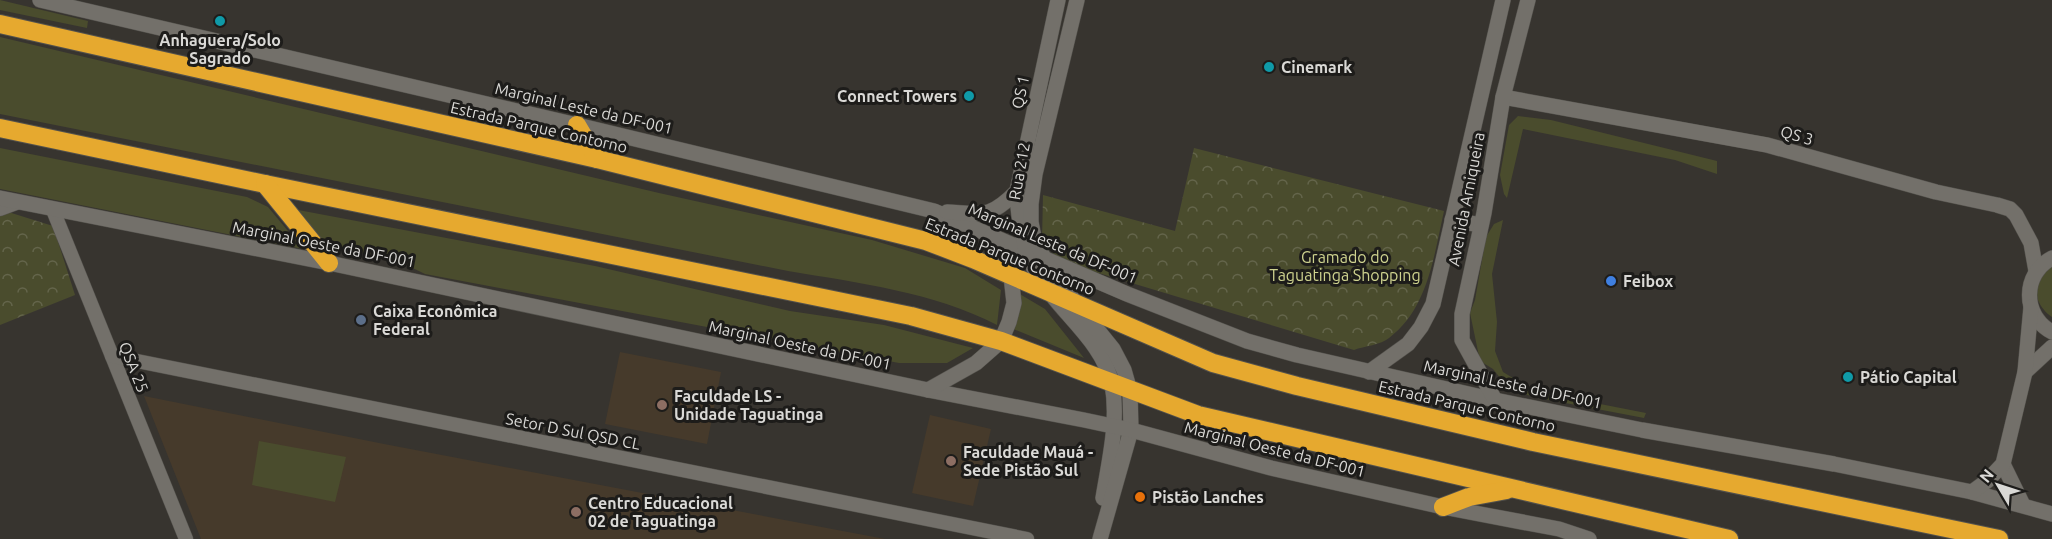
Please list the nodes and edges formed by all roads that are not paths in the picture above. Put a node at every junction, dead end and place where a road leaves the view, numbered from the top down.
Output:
1 (40, 0) edge
2 (1059, 0) edge
3 (1077, 0) edge
4 (1503, 0) edge
5 (1528, 0) edge
6 (0, 24) edge
7 (1503, 97) junction
8 (577, 125) junction
9 (0, 128) edge
10 (597, 159) junction
11 (265, 184) junction
12 (1017, 191) junction
13 (0, 198) edge
14 (19, 202) junction
15 (0, 209) edge
16 (53, 210) junction
17 (934, 211) junction
18 (1452, 220) junction
19 (1481, 225) junction
20 (992, 236) junction
21 (1028, 251) junction
22 (2052, 258) edge
23 (1045, 260) junction
24 (329, 263) junction
25 (2036, 271) junction
26 (1011, 276) junction
27 (1050, 294) junction
28 (1078, 305) junction
29 (2031, 307) junction
30 (2052, 332) edge
31 (1001, 341) junction
32 (2052, 347) edge
33 (112, 356) junction
34 (1369, 372) junction
35 (2025, 372) junction
36 (1112, 383) junction
37 (928, 390) junction
38 (1130, 391) junction
39 (1495, 400) junction
40 (1113, 426) junction
41 (1131, 430) junction
42 (2003, 464) junction
43 (1517, 489) junction
44 (1972, 492) junction
45 (2023, 505) junction
46 (1443, 507) junction
47 (2052, 514) edge
48 (182, 538) edge
49 (1027, 539) edge
50 (1099, 539) edge
51 (1589, 539) edge
52 (1729, 539) edge
53 (1999, 539) edge

1 - 8 main road, Marginal Leste da DF-001
2 - 12 main road, QS 1
3 - 23 main road, Rua 212
4 - 18 main road, Avenida Arniqueira
5 - 7 main road, Avenida Arniqueira
6 - 10 highway, Estrada Parque Contorno
7 - 19 main road, Avenida Arniqueira
7 - 25 main road, QS 3
8 - 10 highway
8 - 17 main road, Marginal Leste da DF-001
9 - 11 highway
10 - 26 highway, Estrada Parque Contorno
11 - 24 highway
11 - 31 highway
12 - 17 main road
12 - 21 main road, Rua 212
13 - 14 main road, Marginal Oeste da DF-001
14 - 15 street
14 - 16 main road, Marginal Oeste da DF-001
16 - 24 main road, Marginal Oeste da DF-001
16 - 33 street, QSA 25
17 - 20 main road, Marginal Leste da DF-001
18 - 19 main road
18 - 34 main road, Avenida Arniqueira
19 - 39 main road, Avenida Arniqueira
20 - 21 main road, Marginal Leste da DF-001
20 - 26 main road
21 - 23 main road, Marginal Leste da DF-001
21 - 27 main road, Rua 212
22 - 25 main road
23 - 28 main road, Rua 212
23 - 34 main road, Marginal Leste da DF-001
24 - 37 main road, Marginal Oeste da DF-001
25 - 29 main road
26 - 27 highway, Estrada Parque Contorno
26 - 31 main road
27 - 28 highway, Estrada Parque Contorno
27 - 36 main road, Rua 212
28 - 38 main road, Rua 212
28 - 53 highway, Estrada Parque Contorno
29 - 30 main road
29 - 35 main road
31 - 36 highway
31 - 37 main road
32 - 35 main road
33 - 48 street, QSA 25
33 - 49 street, Setor D Sul QSD CL
34 - 39 main road, Marginal Leste da DF-001
35 - 42 main road
36 - 38 highway
36 - 40 main road, Rua 212
37 - 40 main road, Marginal Oeste da DF-001
38 - 41 main road, Rua 212
38 - 43 highway
39 - 44 main road, Marginal Leste da DF-001
40 - 41 main road, Marginal Oeste da DF-001
40 - 50 main road, Rua 212
41 - 46 main road, Marginal Oeste da DF-001
41 - 50 main road, Rua 212
42 - 44 main road
42 - 45 main road
43 - 46 highway
43 - 52 highway
44 - 45 main road, Marginal Leste da DF-001
45 - 47 main road, Marginal Leste da DF-001
46 - 51 main road, Marginal Oeste da DF-001

